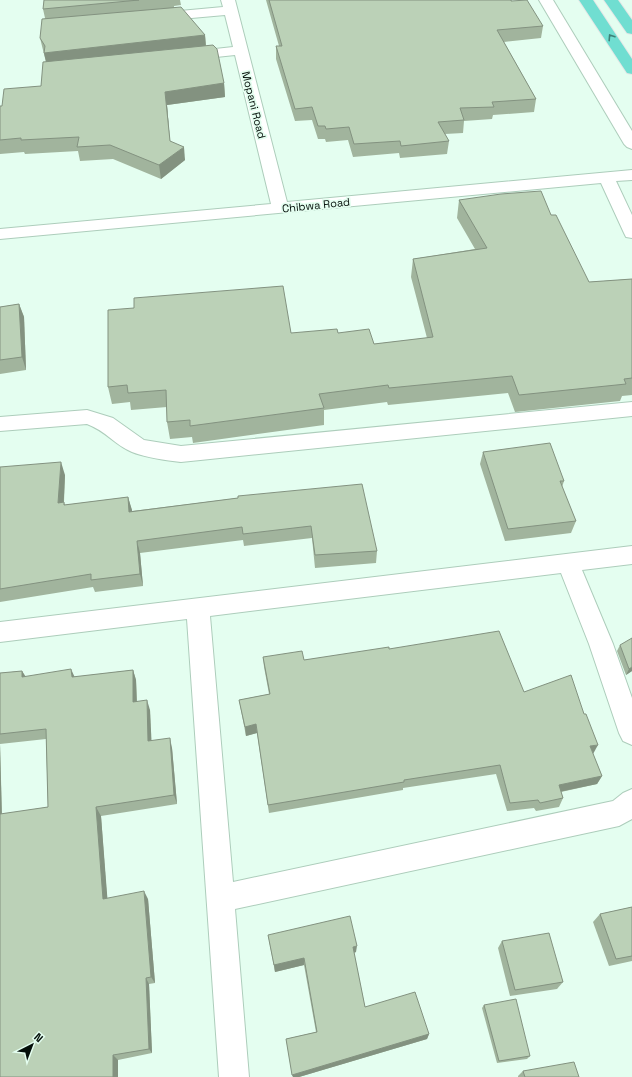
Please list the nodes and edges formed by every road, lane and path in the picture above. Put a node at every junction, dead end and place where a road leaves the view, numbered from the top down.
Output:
1 (546, 0) edge
2 (586, 0) edge
3 (612, 0) edge
4 (230, 5) edge
5 (144, 18) edge
6 (632, 30) edge
7 (241, 50) junction
8 (172, 58) edge
9 (632, 70) edge
10 (632, 144) edge
11 (632, 175) edge
12 (606, 176) junction
13 (281, 209) junction
14 (632, 233) edge
15 (0, 234) edge
16 (632, 409) edge
17 (0, 424) edge
18 (632, 555) edge
19 (568, 563) junction
20 (198, 608) junction
21 (0, 632) edge
22 (632, 733) edge
23 (632, 802) edge
24 (221, 898) junction
25 (234, 1077) edge

1 - 10 street
9 -> 2 main road
3 - 6 main road
4 - 5 street
4 - 7 street, Mopani Road
7 - 8 street
7 - 13 street, Mopani Road
11 - 12 street, Chibwa Road
12 - 13 street, Chibwa Road
12 - 14 street
13 - 15 street, Chibwa Road
16 - 17 street
18 - 19 street
19 - 20 street
19 - 22 street
20 - 21 street
20 - 24 street
23 - 24 street
24 - 25 street

